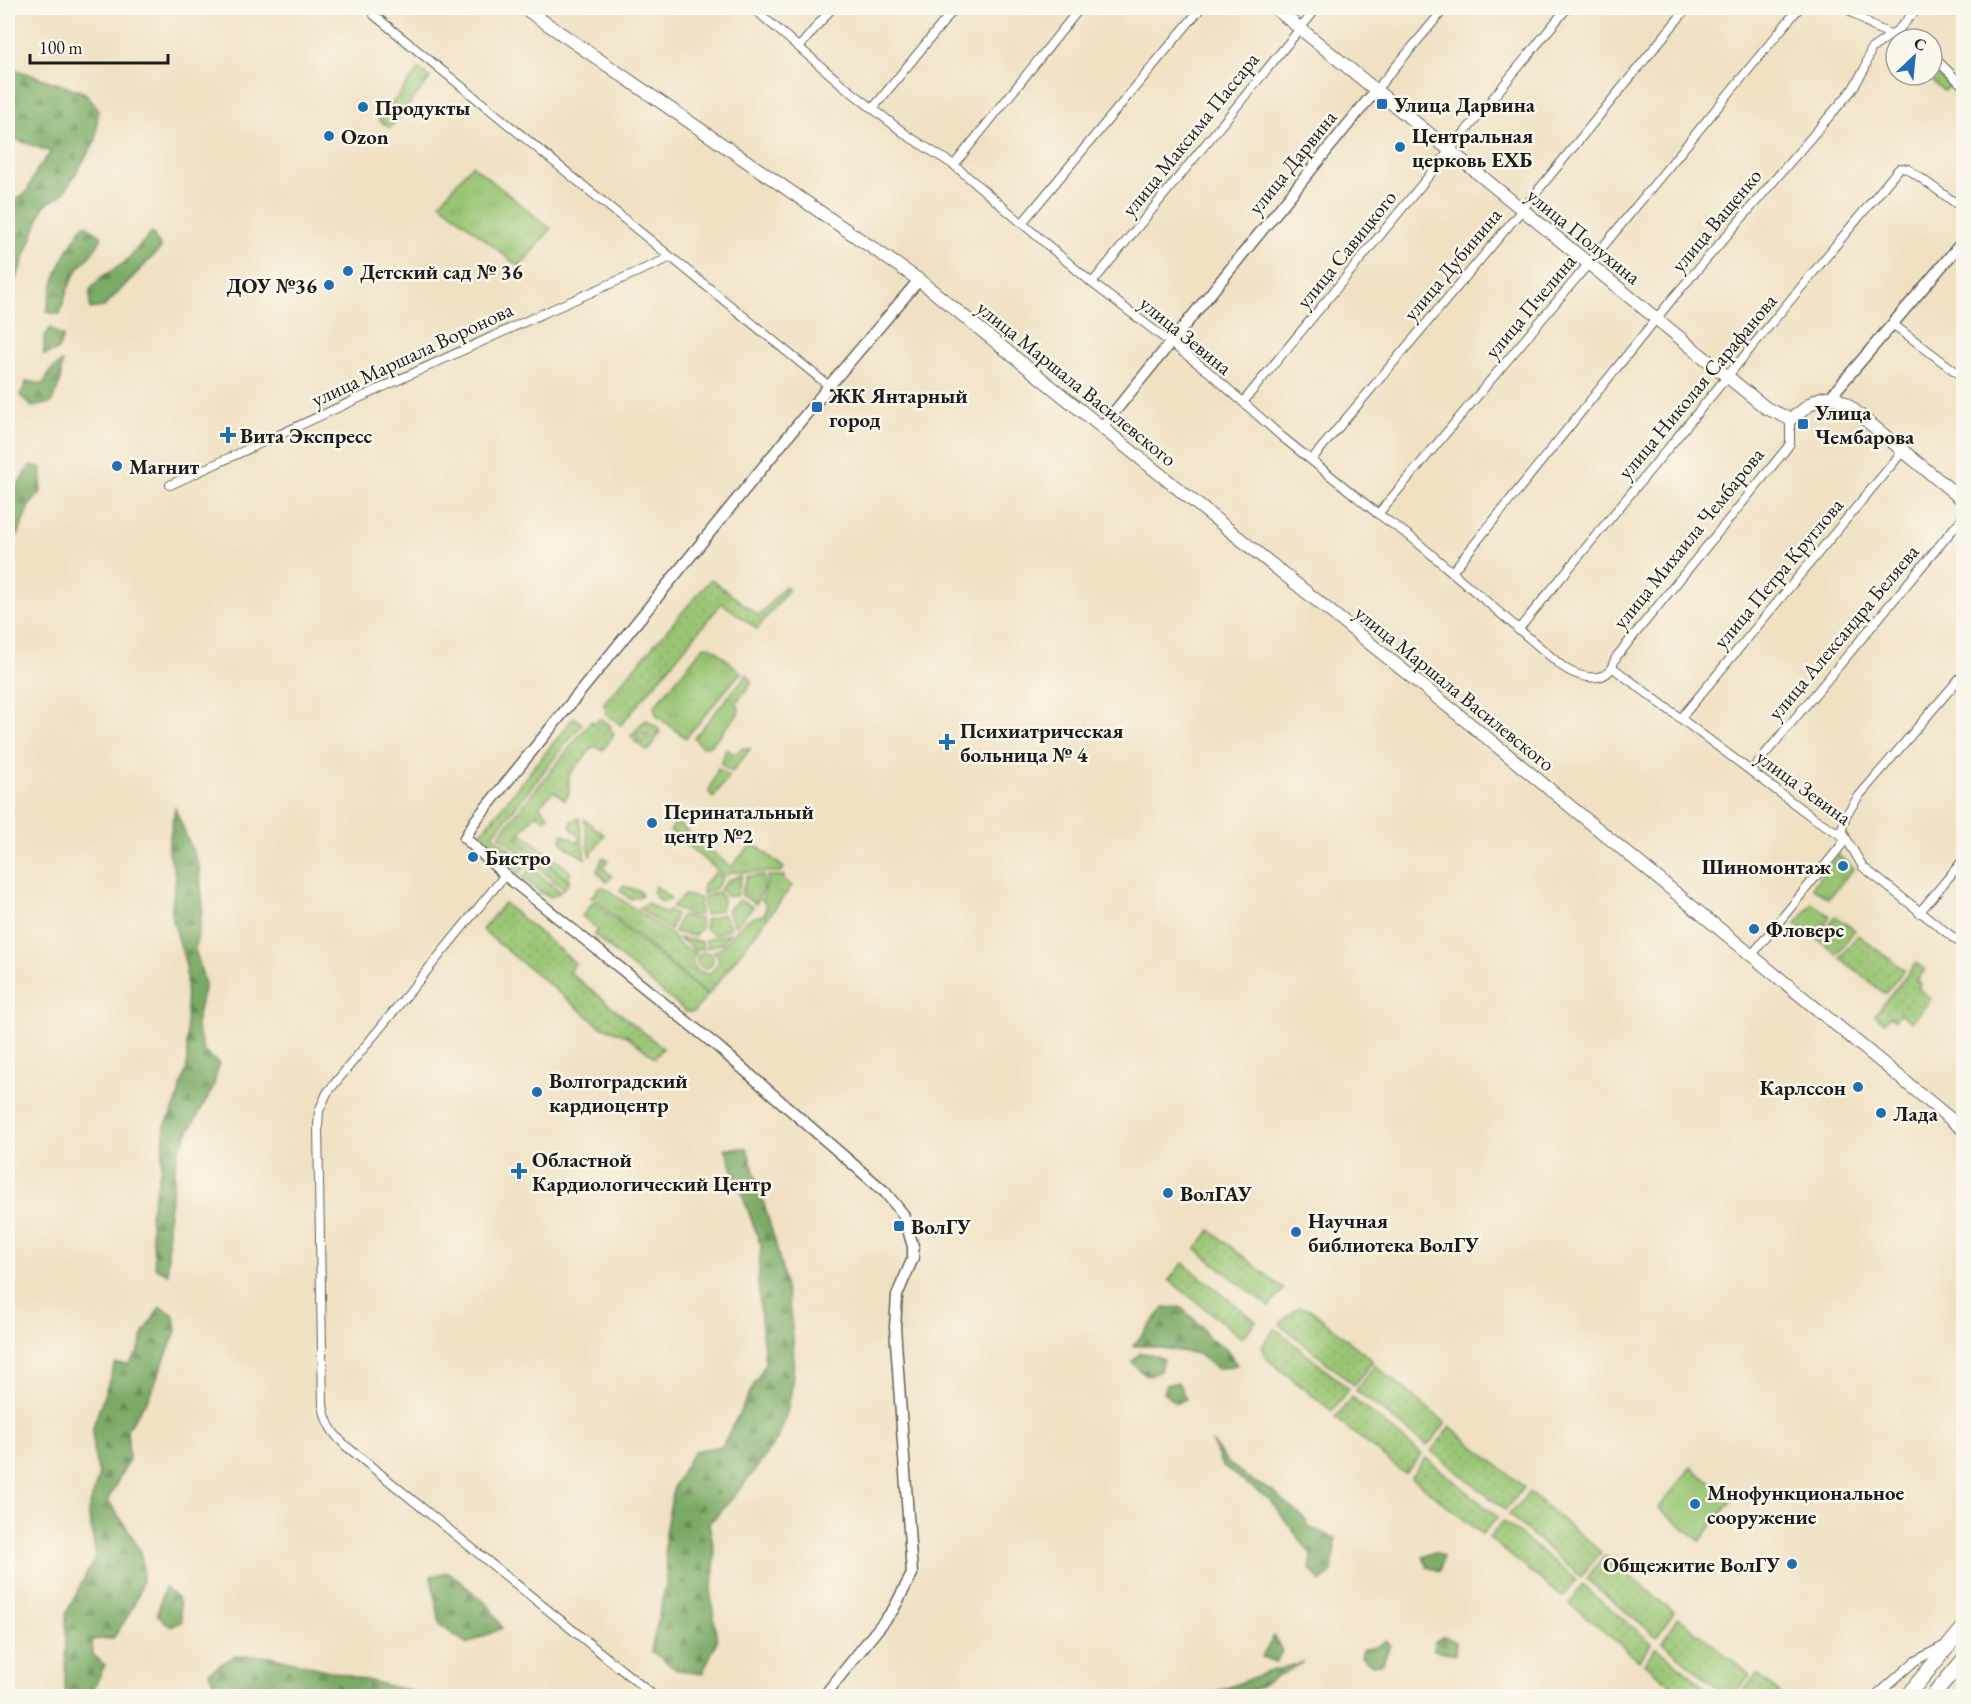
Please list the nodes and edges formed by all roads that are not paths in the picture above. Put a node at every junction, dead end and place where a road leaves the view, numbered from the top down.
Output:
1 (524, 8) edge
2 (753, 8) edge
3 (832, 8) edge
4 (955, 8) edge
5 (1080, 8) edge
6 (1201, 8) edge
7 (1275, 8) edge
8 (1317, 8) edge
9 (1445, 8) edge
10 (1567, 8) edge
11 (1687, 8) edge
12 (1799, 8) edge
13 (1846, 8) edge
14 (1918, 8) edge
15 (374, 15) dead end
16 (1300, 27) junction
17 (1899, 27) edge
18 (1884, 32) edge
19 (1884, 40) edge
20 (801, 46) junction
21 (1944, 67) edge
22 (1964, 87) edge
23 (1376, 90) junction
24 (874, 107) junction
25 (1450, 151) junction
26 (954, 165) junction
27 (1964, 209) edge
28 (1522, 210) junction
29 (1023, 222) junction
30 (1964, 240) edge
31 (669, 258) junction
32 (1588, 264) junction
33 (919, 280) junction
34 (1092, 283) junction
35 (1657, 320) junction
36 (1894, 325) junction
37 (1170, 342) junction
38 (1728, 377) junction
39 (1964, 378) edge
40 (829, 386) junction
41 (1832, 395) junction
42 (1243, 402) junction
43 (1790, 419) junction
44 (1102, 427) junction
45 (1903, 451) junction
46 (1312, 459) junction
47 (170, 485) dead end
48 (1964, 501) edge
49 (1378, 514) junction
50 (1964, 516) edge
51 (1452, 572) junction
52 (1518, 630) junction
53 (1612, 668) junction
54 (1964, 673) edge
55 (1681, 718) junction
56 (1750, 771) junction
57 (1846, 838) junction
58 (1964, 859) edge
59 (505, 875) junction
60 (1919, 913) junction
61 (1964, 946) edge
62 (1751, 956) junction
63 (1964, 1130) edge
64 (1964, 1628) edge
65 (1952, 1641) junction
66 (1964, 1659) edge
67 (654, 1696) edge
68 (824, 1696) edge
69 (1876, 1696) edge
70 (1908, 1696) edge
71 (1933, 1696) edge

1 - 33 main road, улица Маршала Василевского
2 - 20 street, улица Зевина
3 - 20 street
4 - 24 street
5 - 26 street
6 - 29 street
7 - 16 main road, улица Полухина
8 - 16 street, улица Максима Пассара
9 - 23 street, улица Дарвина
10 - 25 street, улица Савицкого
11 - 28 street, улица Дубинина
12 - 32 street, улица Пчелина
13 - 18 street
14 - 17 street, улица Ващенко
15 - 31 street
16 - 23 main road, улица Полухина
16 - 34 street, улица Максима Пассара
19 - 35 street, улица Ващенко
20 - 24 street, улица Зевина
21 - 22 street
23 - 25 main road, улица Полухина
23 - 37 street, улица Дарвина
24 - 26 street, улица Зевина
25 - 28 main road, улица Полухина
25 - 42 street, улица Савицкого
26 - 29 street, улица Зевина
27 - 38 street, улица Николая Сарафанова
28 - 32 main road, улица Полухина
28 - 46 street, улица Дубинина
29 - 34 street, улица Зевина
30 - 36 street
31 - 40 street
31 - 47 street, улица Маршала Воронова
32 - 35 main road, улица Полухина
32 - 49 street, улица Пчелина
33 - 40 street
33 - 44 main road, улица Маршала Василевского
34 - 37 street, улица Зевина
35 - 38 main road, улица Полухина
35 - 51 street, улица Ващенко
36 - 39 street
36 - 41 street
37 - 42 street, улица Зевина
37 - 44 street, улица Дарвина
38 - 43 main road, улица Полухина
38 - 52 street, улица Николая Сарафанова
40 - 59 street
41 - 43 main road
41 - 45 main road
42 - 46 street, улица Зевина
43 - 53 street, улица Михаила Чембарова
44 - 62 main road, улица Маршала Василевского
45 - 48 main road
45 - 55 street, улица Петра Круглова
46 - 49 street, улица Зевина
49 - 51 street, улица Зевина
50 - 56 street, улица Александра Беляева
51 - 52 street, улица Зевина
52 - 53 street, улица Зевина
53 - 55 street, улица Зевина
54 - 57 street
55 - 56 street, улица Зевина
56 - 57 street, улица Зевина
57 - 60 street, улица Зевина
57 - 62 street
58 - 60 street
59 - 67 street
59 - 68 street
60 - 61 street, улица Зевина
62 - 63 main road, улица Маршала Василевского
64 - 65 highway
65 - 69 street
65 - 70 highway
66 - 71 highway

